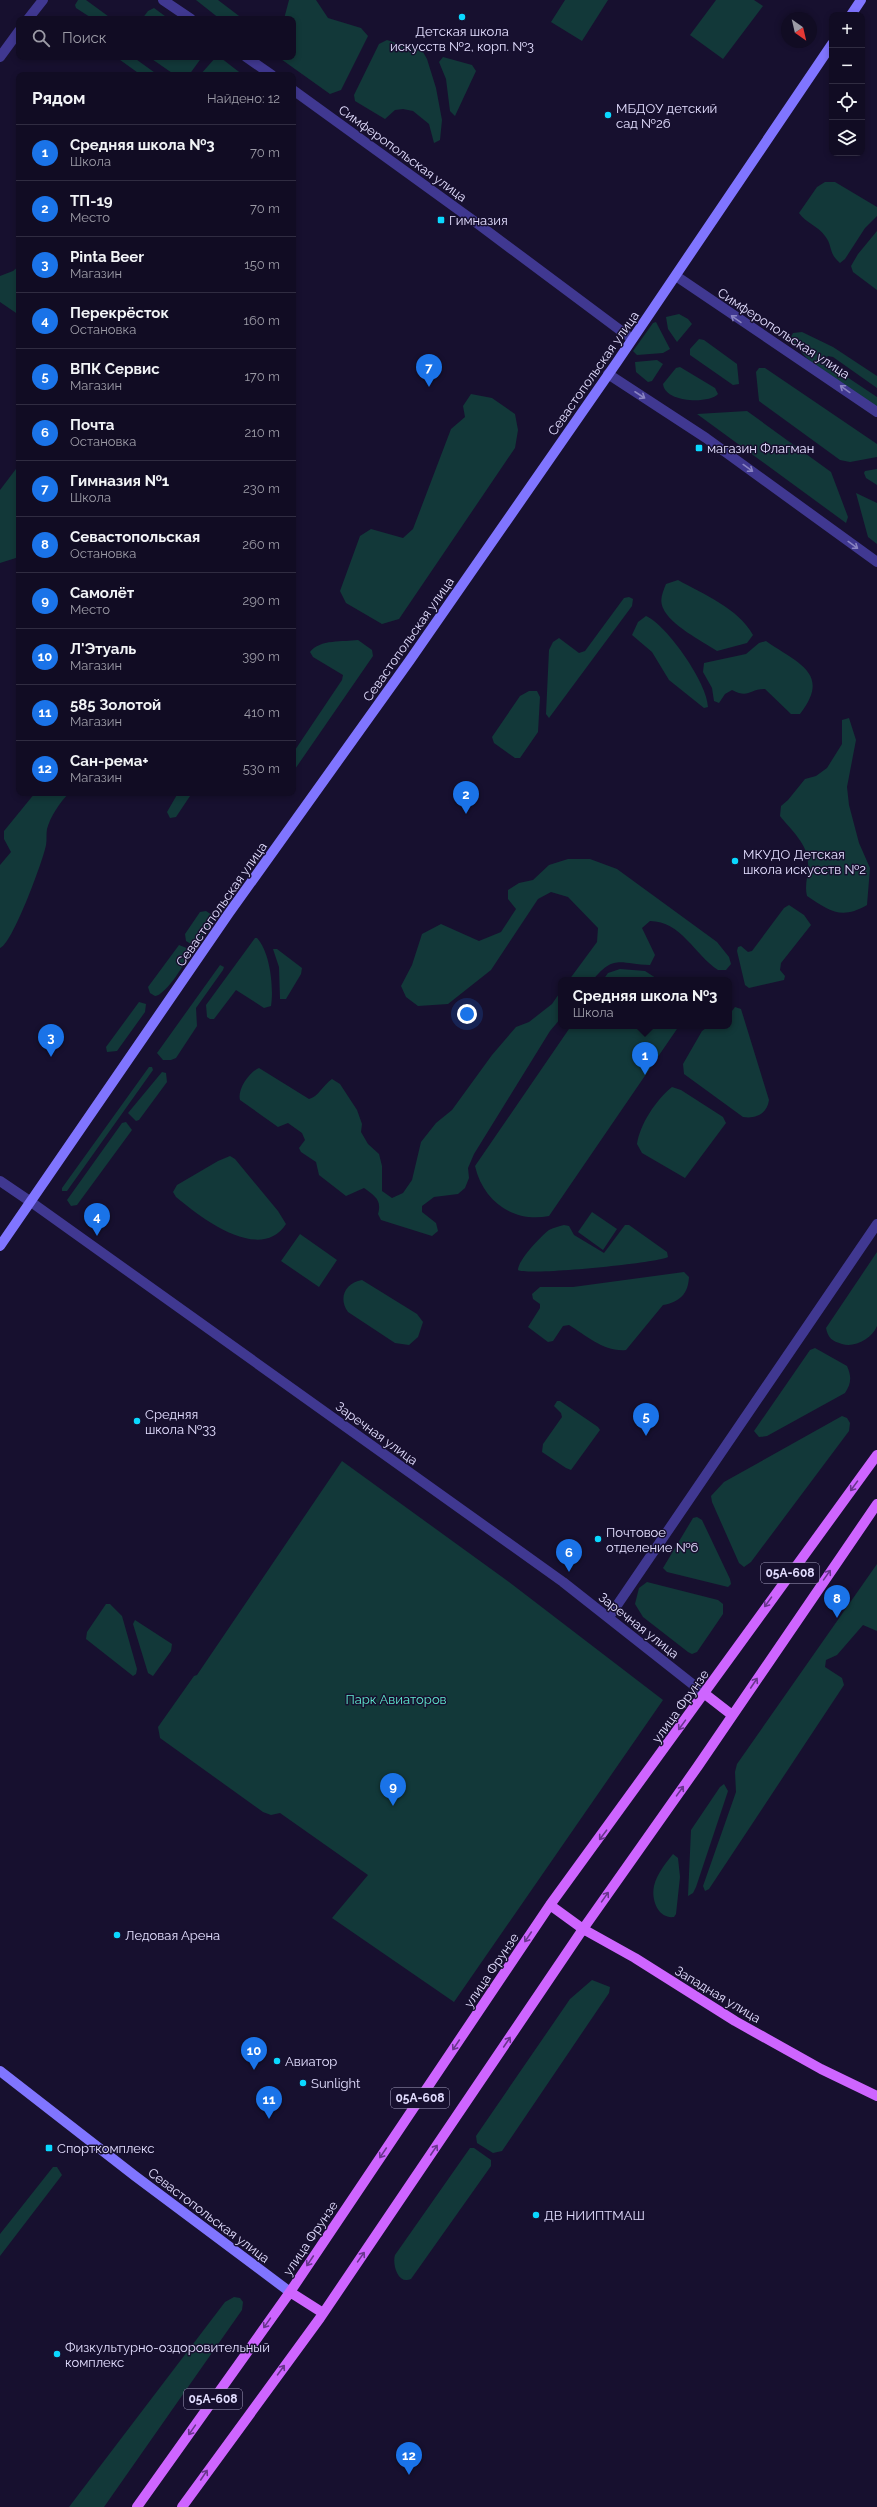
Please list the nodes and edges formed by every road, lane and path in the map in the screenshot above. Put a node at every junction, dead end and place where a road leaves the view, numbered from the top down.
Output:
1 (43, 0) edge
2 (163, 0) edge
3 (862, 0) edge
4 (853, 12) edge
5 (30, 16) edge
6 (187, 16) edge
7 (16, 36) edge
8 (829, 48) edge
9 (0, 57) edge
10 (250, 60) edge
11 (268, 72) edge
12 (296, 92) edge
13 (676, 276) junction
14 (632, 339) junction
15 (608, 374) junction
16 (877, 412) edge
17 (877, 562) edge
18 (0, 1181) edge
19 (31, 1202) junction
20 (877, 1224) edge
21 (0, 1246) edge
22 (877, 1455) edge
23 (877, 1504) edge
24 (608, 1617) junction
25 (705, 1694) junction
26 (732, 1715) junction
27 (550, 1905) junction
28 (583, 1929) junction
29 (0, 2071) edge
30 (877, 2096) edge
31 (290, 2292) junction
32 (324, 2313) junction
33 (137, 2507) edge
34 (182, 2507) edge

1 - 5 street
2 - 6 street
3 - 4 main road
7 - 9 street
8 - 13 main road, Севастопольская улица
10 - 11 street
12 - 14 street, Симферопольская улица
13 - 14 main road, Севастопольская улица
16 -> 13 street, Симферопольская улица
14 - 15 main road, Севастопольская улица
15 -> 17 street
15 - 19 main road, Севастопольская улица
18 - 19 street, Заречная улица
19 - 21 main road, Севастопольская улица
19 - 24 street, Заречная улица
20 - 24 street
22 -> 25 main road, улица Фрунзе / 05А-608
26 -> 23 main road, 05А-608
24 - 25 street, Заречная улица
25 - 26 main road, Заречная улица
25 -> 27 main road, улица Фрунзе / 05А-608
28 -> 26 main road, 05А-608
27 - 28 main road, Западная улица
27 -> 31 main road, улица Фрунзе / 05А-608
28 - 30 main road, Западная улица
32 -> 28 main road, 05А-608
29 - 31 main road, Севастопольская улица
31 - 32 main road
31 -> 33 main road, улица Фрунзе / 05А-608
34 -> 32 main road, 05А-608

